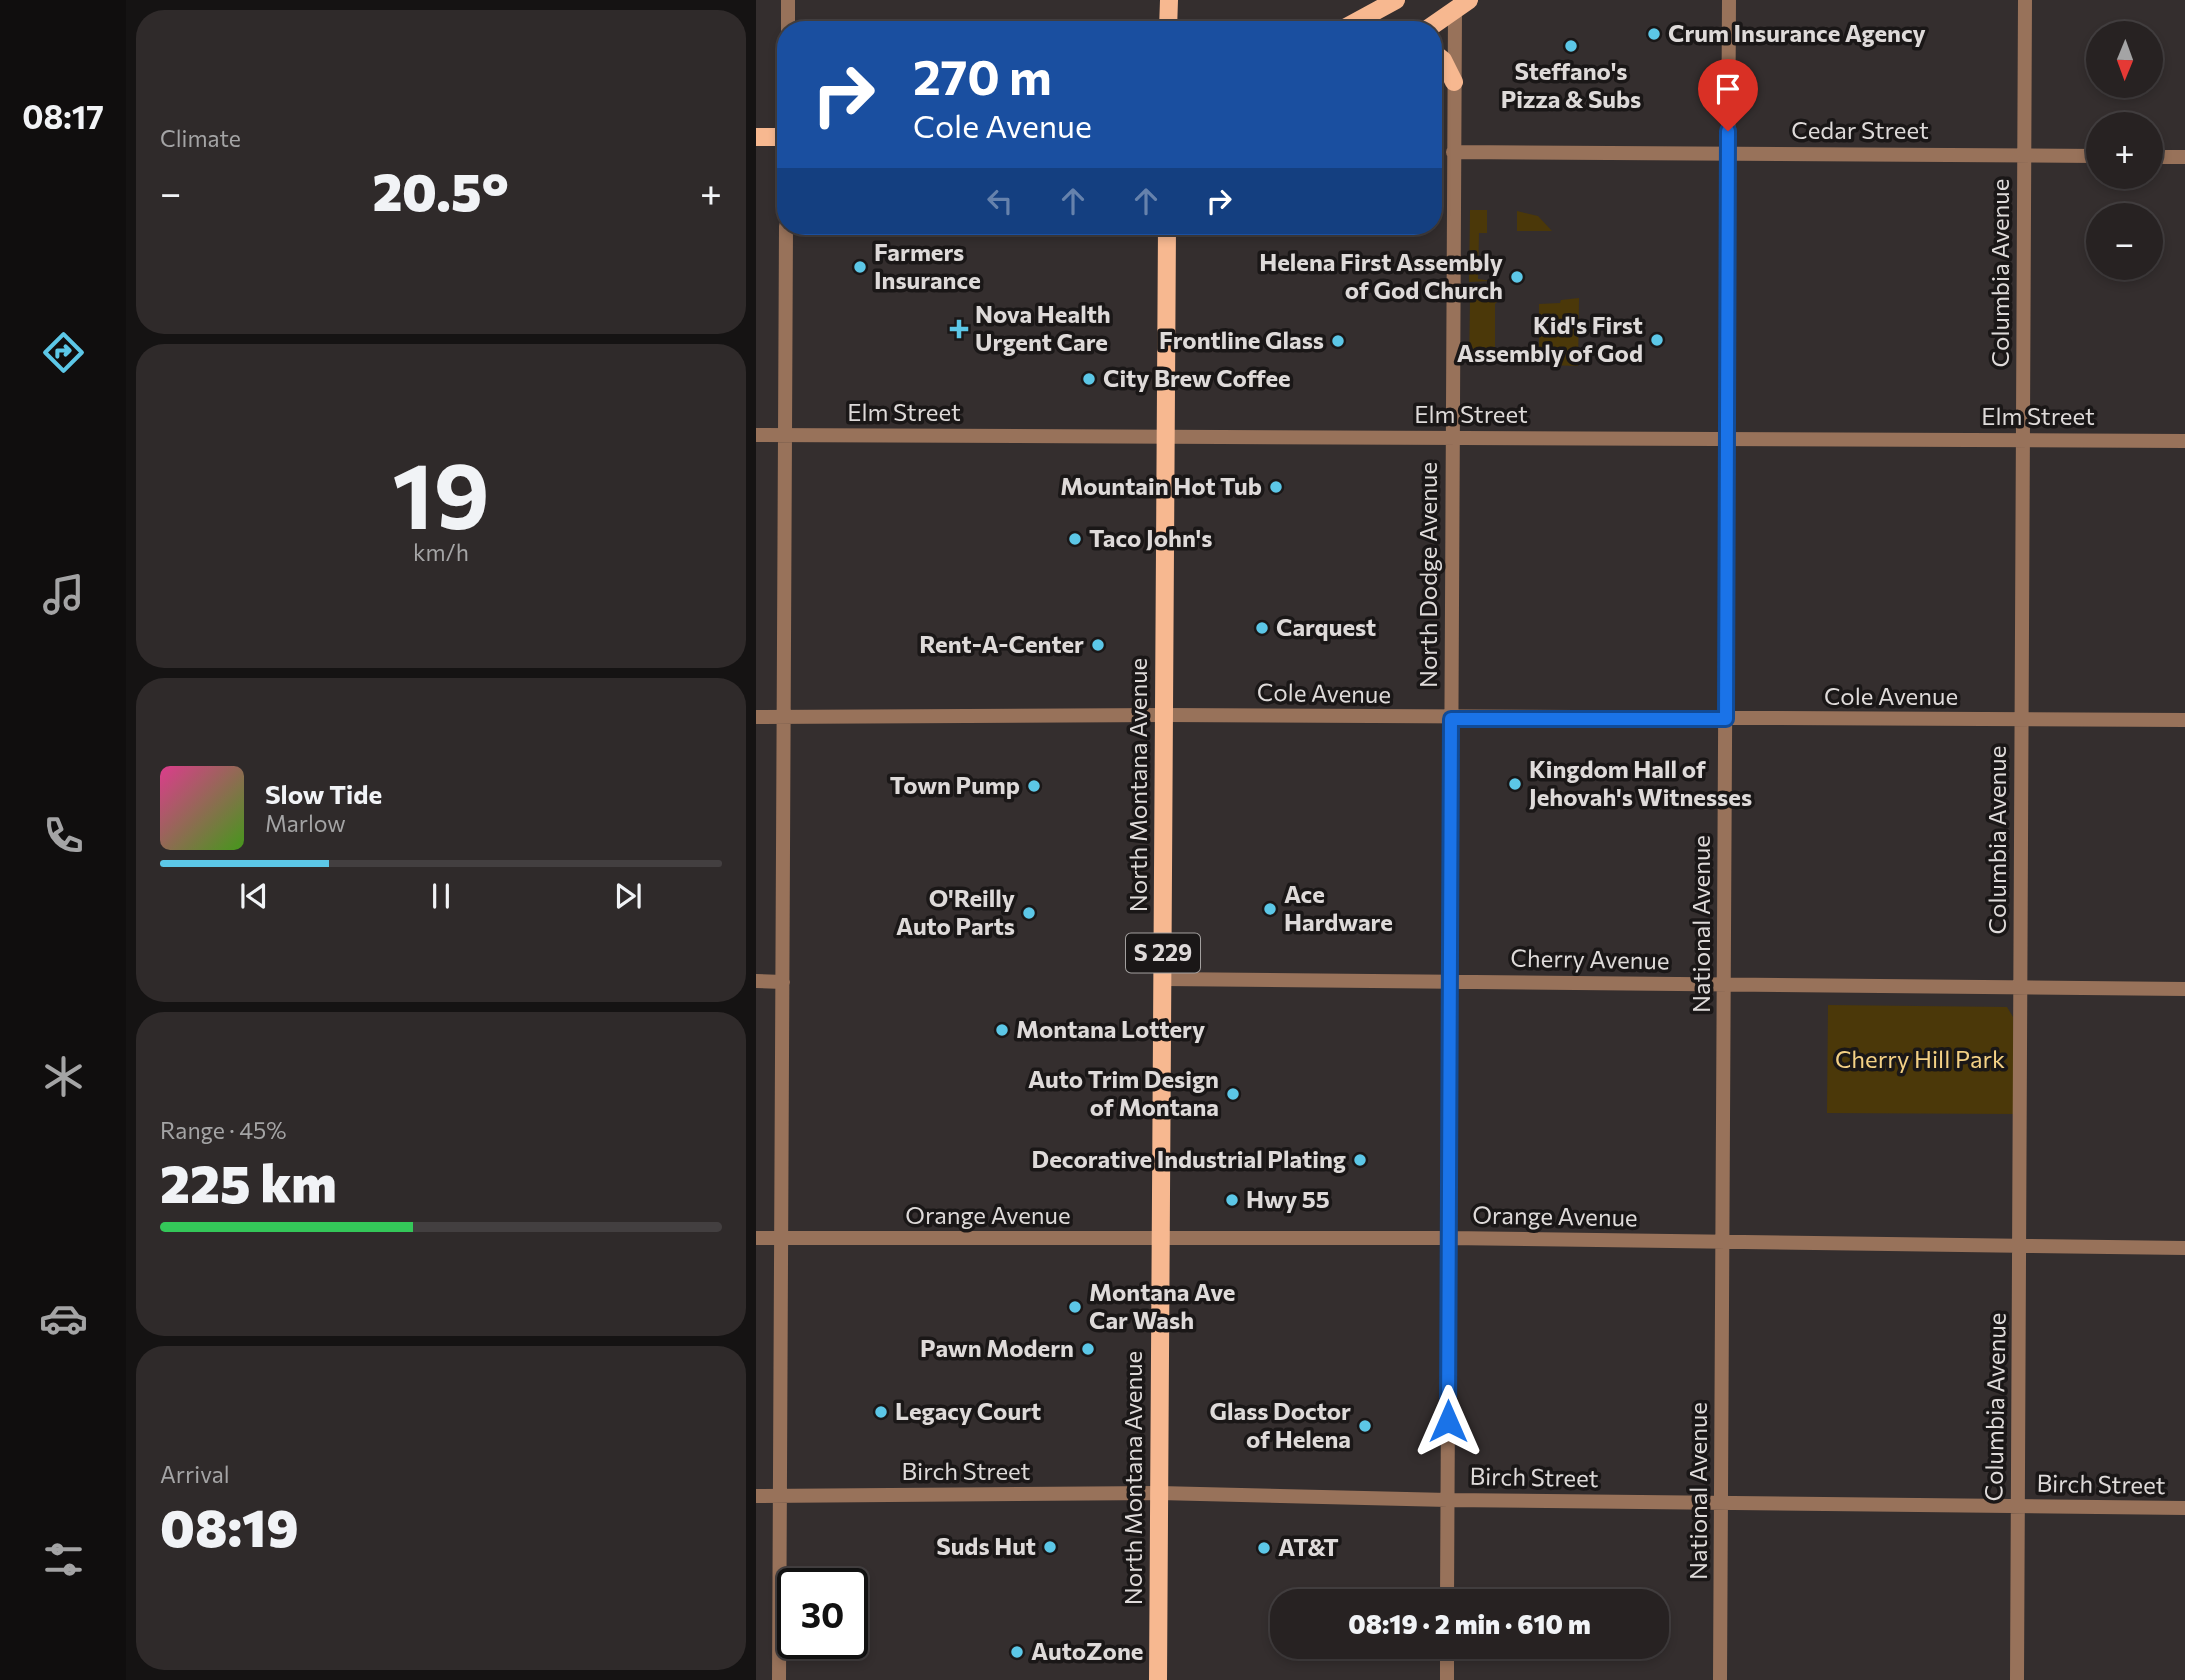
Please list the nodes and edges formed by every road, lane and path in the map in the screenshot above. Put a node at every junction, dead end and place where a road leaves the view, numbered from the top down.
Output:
1 (788, 0) edge
2 (1168, 0) edge
3 (1396, 0) edge
4 (1729, 0) edge
5 (2025, 0) edge
6 (1460, 3) edge
7 (788, 21) edge
8 (1168, 21) edge
9 (1358, 21) edge
10 (1437, 21) edge
11 (1442, 59) edge
12 (1454, 82) junction
13 (756, 137) edge
14 (777, 137) edge
15 (1453, 152) junction
16 (1728, 155) junction
17 (2024, 156) junction
18 (2086, 156) edge
19 (2163, 156) edge
20 (2185, 157) edge
21 (786, 235) edge
22 (1167, 235) edge
23 (756, 435) edge
24 (785, 435) junction
25 (1166, 437) junction
26 (1452, 438) junction
27 (1727, 439) junction
28 (2023, 440) junction
29 (2185, 441) edge
30 (1165, 715) junction
31 (756, 717) edge
32 (784, 717) junction
33 (1451, 719) junction
34 (1726, 719) junction
35 (2022, 720) junction
36 (2185, 720) edge
37 (1163, 979) junction
38 (1450, 980) junction
39 (756, 981) edge
40 (783, 982) junction
41 (1724, 985) junction
42 (2020, 986) junction
43 (2185, 989) edge
44 (756, 1238) edge
45 (781, 1238) junction
46 (1160, 1238) junction
47 (1449, 1238) junction
48 (1723, 1243) junction
49 (2020, 1245) junction
50 (2185, 1248) edge
51 (1159, 1493) junction
52 (756, 1496) edge
53 (780, 1496) junction
54 (1448, 1500) junction
55 (1721, 1503) junction
56 (2018, 1507) junction
57 (2185, 1508) edge
58 (1447, 1589) edge
59 (1447, 1659) edge
60 (779, 1680) edge
61 (1158, 1680) edge
62 (1447, 1680) edge
63 (1720, 1680) edge
64 (2017, 1680) edge

1 - 7 street
2 - 8 main road
3 - 9 main road
4 - 16 street, National Avenue
5 - 17 street, Columbia Avenue
6 - 10 main road
6 - 12 street, North Dodge Avenue
11 - 12 main road
12 - 15 street, North Dodge Avenue
13 - 14 main road
15 - 16 street, Cedar Street
15 - 26 street, North Dodge Avenue
16 - 17 street, Cedar Street
16 - 27 street, National Avenue
17 - 18 street, Cedar Street
17 - 28 street, Columbia Avenue
19 - 20 street
21 - 24 street
22 - 25 main road, North Montana Avenue / S 229
23 - 24 street, Elm Street
24 - 25 street, Elm Street
24 - 32 street
25 - 26 street, Elm Street
25 - 30 main road, North Montana Avenue / S 229
26 - 27 street, Elm Street
26 - 33 street, North Dodge Avenue
27 - 28 street, Elm Street
27 - 34 street, National Avenue
28 - 29 street, Elm Street
28 - 35 street, Columbia Avenue
30 - 32 street, Cole Avenue
30 - 33 street, Cole Avenue
30 - 37 main road, North Montana Avenue / S 229
31 - 32 street, Cole Avenue
32 - 40 street
33 - 34 street, Cole Avenue
33 - 38 street, North Dodge Avenue
34 - 35 street, Cole Avenue
34 - 41 street, National Avenue
35 - 36 street, Cole Avenue
35 - 42 street, Columbia Avenue
37 - 38 street, Cherry Avenue
37 - 46 main road, North Montana Avenue / S 229
38 - 41 street, Cherry Avenue
38 - 47 street, North Dodge Avenue
39 - 40 street
40 - 45 street
41 - 42 street, Cherry Avenue
41 - 48 street, National Avenue
42 - 43 street, Cherry Avenue
42 - 49 street, Columbia Avenue
44 - 45 street, Orange Avenue
45 - 46 street, Orange Avenue
45 - 53 street
46 - 47 street, Orange Avenue
46 - 51 main road, North Montana Avenue / S 229
47 - 48 street, Orange Avenue
47 - 54 street, North Dodge Avenue
48 - 49 street, Orange Avenue
48 - 55 street, National Avenue
49 - 50 street, Orange Avenue
49 - 56 street, Columbia Avenue
51 - 53 street, Birch Street
51 - 54 street, Birch Street
51 - 61 main road, North Montana Avenue / S 229
52 - 53 street, Birch Street
53 - 60 street
54 - 55 street, Birch Street
54 - 58 street, North Dodge Avenue
55 - 56 street, Birch Street
55 - 63 street, National Avenue
56 - 57 street, Birch Street
56 - 64 street, Columbia Avenue
59 - 62 street

